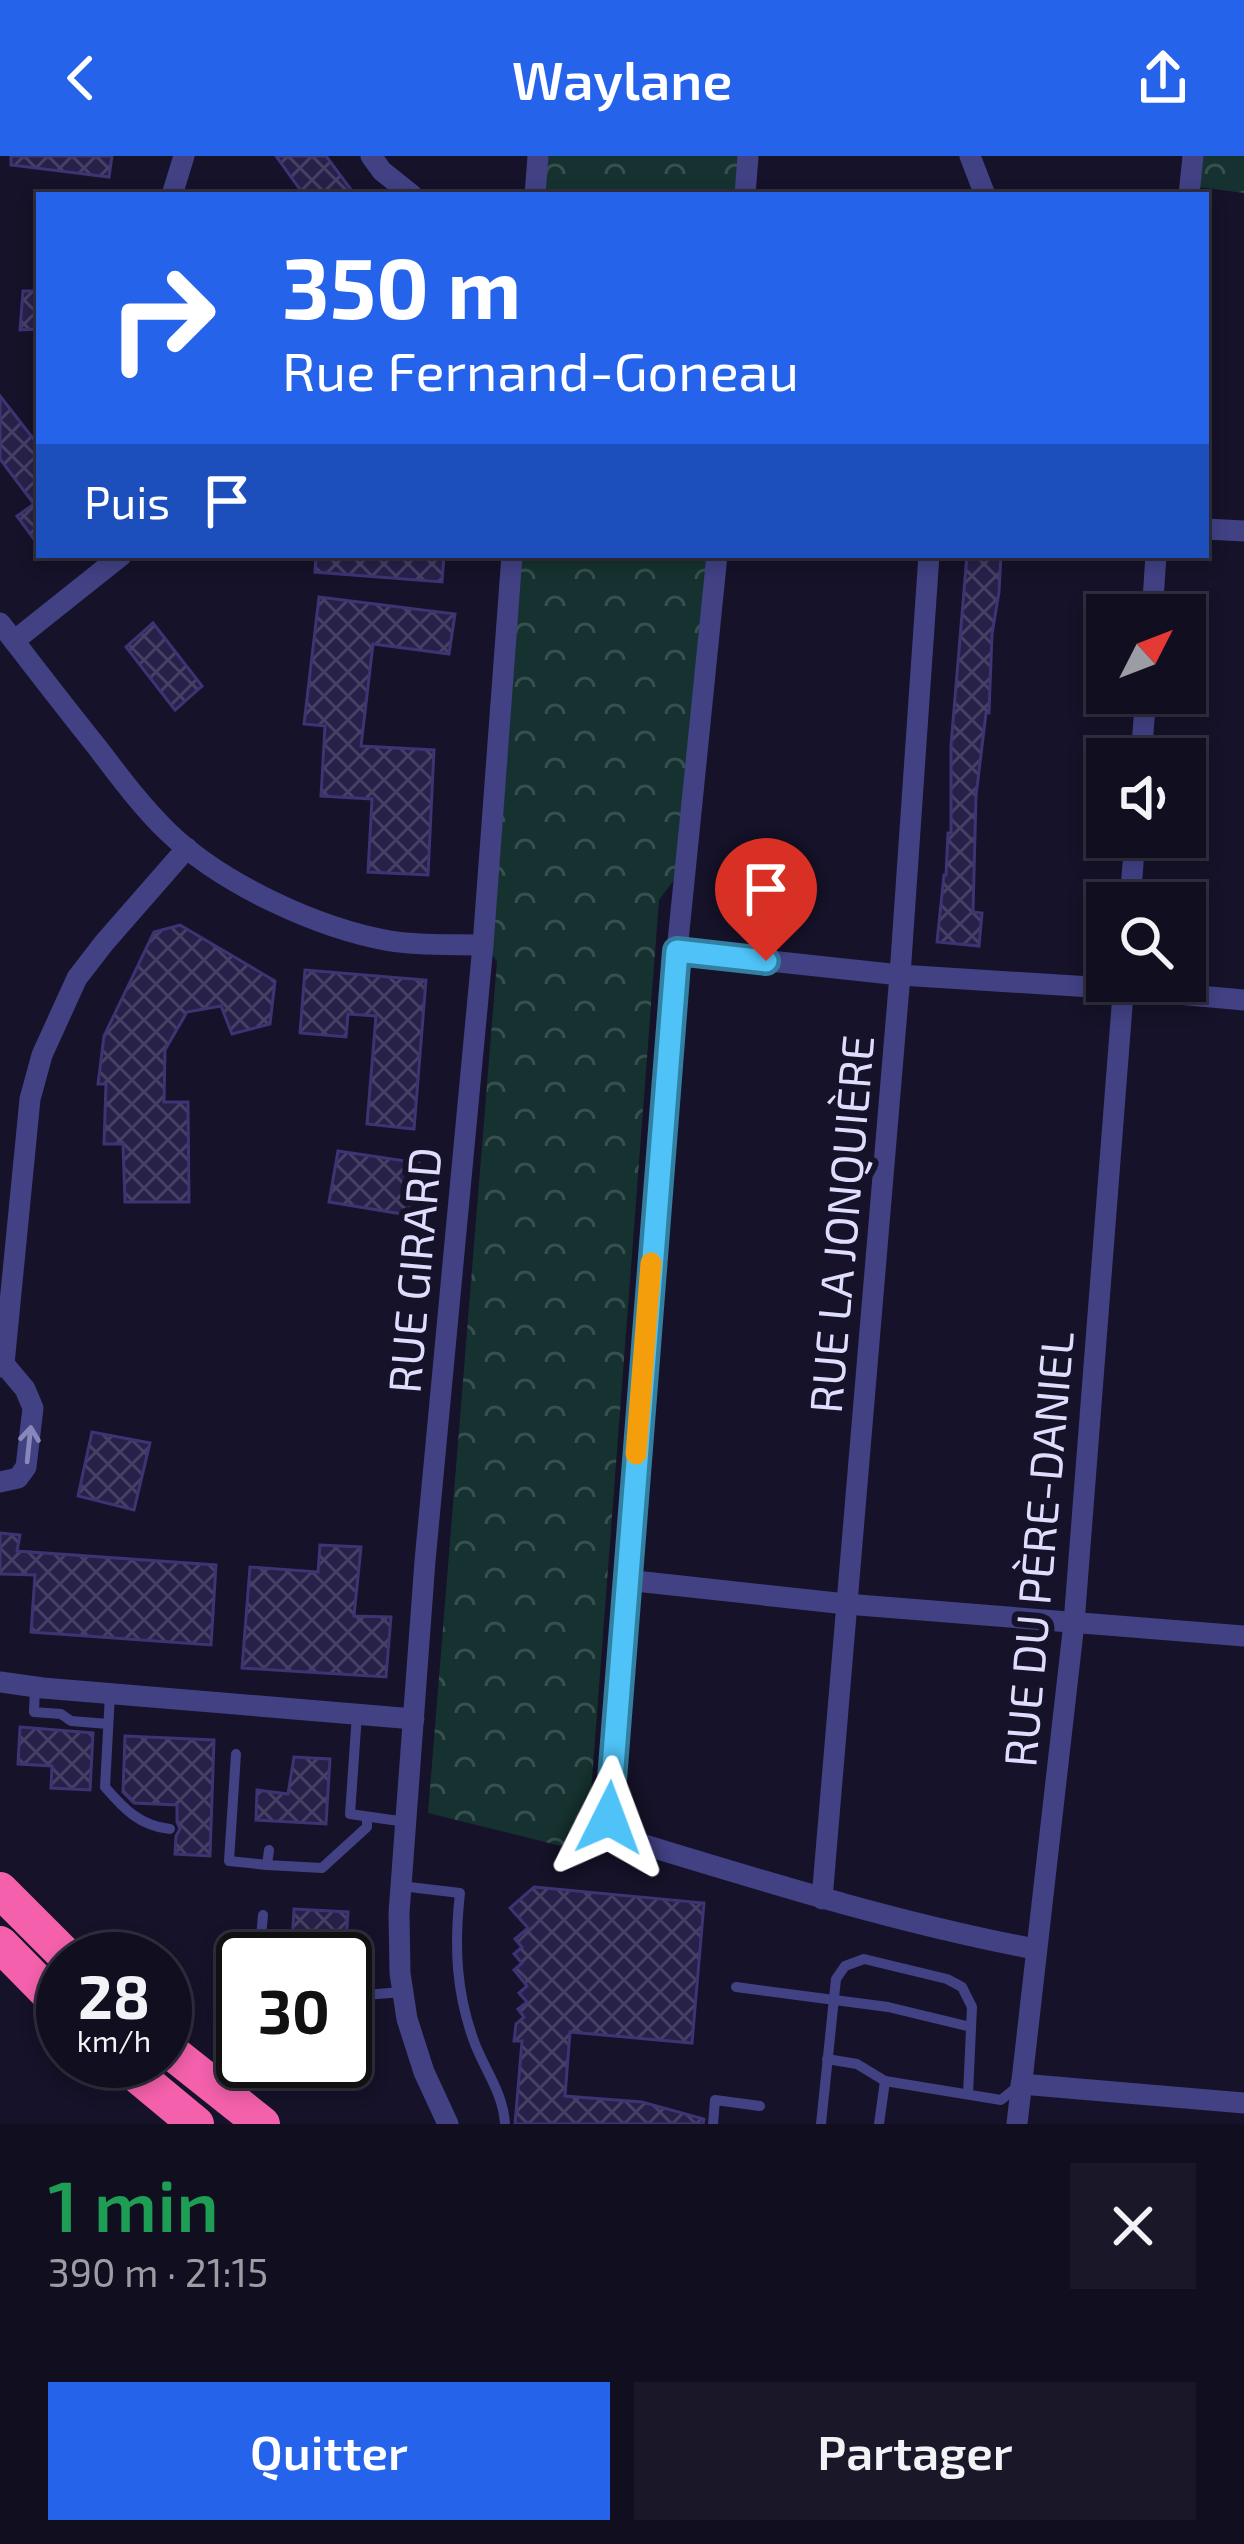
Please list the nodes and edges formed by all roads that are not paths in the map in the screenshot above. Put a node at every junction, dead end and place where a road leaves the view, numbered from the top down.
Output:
1 (184, 156) edge
2 (371, 156) edge
3 (538, 156) edge
4 (748, 156) edge
5 (970, 156) edge
6 (1193, 156) edge
7 (173, 192) edge
8 (408, 192) edge
9 (535, 192) edge
10 (745, 192) edge
11 (984, 192) edge
12 (1189, 192) edge
13 (1209, 529) edge
14 (1244, 531) edge
15 (118, 558) edge
16 (512, 558) edge
17 (717, 558) edge
18 (929, 558) edge
19 (1156, 558) edge
20 (1153, 594) edge
21 (0, 623) edge
22 (14, 641) junction
23 (187, 848) junction
24 (482, 945) junction
25 (677, 951) junction
26 (900, 975) junction
27 (1086, 983) edge
28 (1206, 995) edge
29 (1244, 1000) edge
30 (1123, 1002) edge
31 (2, 1366) edge
32 (0, 1482) edge
33 (626, 1580) junction
34 (846, 1604) junction
35 (1074, 1623) junction
36 (1244, 1636) edge
37 (0, 1682) edge
38 (35, 1688) junction
39 (110, 1694) junction
40 (357, 1714) junction
41 (414, 1719) junction
42 (108, 1724) junction
43 (236, 1754) dead end
44 (367, 1817) junction
45 (406, 1822) junction
46 (170, 1829) dead end
47 (269, 1850) dead end
48 (267, 1865) junction
49 (401, 1886) junction
50 (0, 1890) edge
51 (822, 1899) junction
52 (263, 1915) dead end
53 (42, 1932) edge
54 (261, 1932) edge
55 (0, 1944) edge
56 (1035, 1949) junction
57 (0, 1956) edge
58 (36, 1981) edge
59 (36, 1986) edge
60 (736, 1987) dead end
61 (402, 1992) junction
62 (372, 1994) edge
63 (833, 2000) junction
64 (971, 2027) junction
65 (827, 2060) junction
66 (192, 2068) edge
67 (885, 2081) junction
68 (1021, 2084) junction
69 (153, 2088) edge
70 (968, 2094) junction
71 (1244, 2103) edge
72 (760, 2106) dead end
73 (196, 2124) edge
74 (262, 2124) edge
75 (448, 2124) edge
76 (505, 2124) edge
77 (713, 2124) edge
78 (821, 2124) edge
79 (879, 2124) edge
80 (1017, 2124) edge

1 - 7 street
2 - 8 street
3 - 9 street
4 - 10 street
5 - 11 street
6 - 12 street
13 - 14 street
15 - 22 street
16 - 24 street, RUE GIRARD
17 - 25 street
18 - 26 street, RUE LA JONQUIÈRE
19 - 20 street
21 - 22 street
22 - 23 street
23 - 24 street
23 - 31 street
24 - 41 street, RUE GIRARD
25 - 26 street
25 - 33 street
26 - 27 street
26 - 34 street, RUE LA JONQUIÈRE
28 - 29 street
30 - 35 street, RUE DU PÈRE-DANIEL
32 -> 31 street
33 - 34 street
33 - 51 street
34 - 35 street
34 - 51 street, RUE LA JONQUIÈRE
35 - 36 street
35 - 56 street, RUE DU PÈRE-DANIEL
37 - 38 street
38 - 39 street
38 - 42 lane
39 - 40 street
39 - 42 lane
40 - 41 street
40 - 44 lane
41 - 45 street, RUE GIRARD
42 - 46 lane
43 - 48 lane
44 - 45 lane
44 - 48 lane
45 - 49 street, RUE GIRARD
47 - 48 lane
49 - 61 street, RUE GIRARD
49 - 76 lane
50 - 53 highway
51 - 56 street
52 - 54 lane
55 - 58 highway
56 - 68 street, RUE DU PÈRE-DANIEL
57 - 59 highway
60 - 63 lane
61 - 62 lane
61 - 75 street, RUE GIRARD
63 - 64 lane
63 - 64 lane
63 - 65 lane
64 - 70 lane
65 - 67 lane
65 - 78 lane
66 - 74 highway
67 - 70 lane
67 - 79 lane
68 - 70 lane
68 - 71 street
68 - 80 street, RUE DU PÈRE-DANIEL
69 - 73 highway
72 - 77 lane

